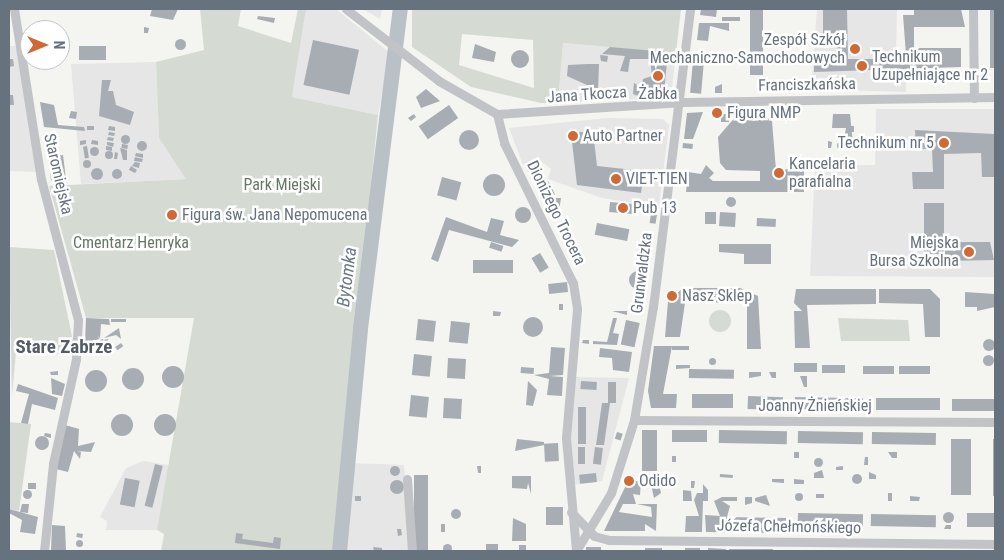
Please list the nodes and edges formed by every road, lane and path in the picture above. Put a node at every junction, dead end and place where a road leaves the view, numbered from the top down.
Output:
1 (14, 9) edge
2 (346, 9) edge
3 (690, 9) edge
4 (973, 9) edge
5 (995, 97) edge
6 (974, 98) junction
7 (678, 102) junction
8 (497, 114) junction
9 (634, 420) junction
10 (995, 422) edge
11 (407, 478) dead end
12 (571, 512) junction
13 (586, 530) junction
14 (995, 544) edge
15 (44, 551) edge
16 (412, 551) edge
17 (576, 551) edge

1 - 15 street, Staromiejska
2 - 8 street
3 - 7 street, Grunwaldzka
4 - 6 street
5 - 6 street, Franciszkańska
6 - 7 street, Franciszkańska
7 - 8 street, Jana Tkocza
7 - 9 street, Grunwaldzka
8 - 12 street, Dionizego Trocera
9 - 10 street, Joanny Żnieńskiej
9 - 13 street, Grunwaldzka
11 - 16 street
12 - 13 street
12 - 17 street, Dionizego Trocera
13 - 14 street, Józefa Chełmońskiego
13 - 17 street, Grunwaldzka

